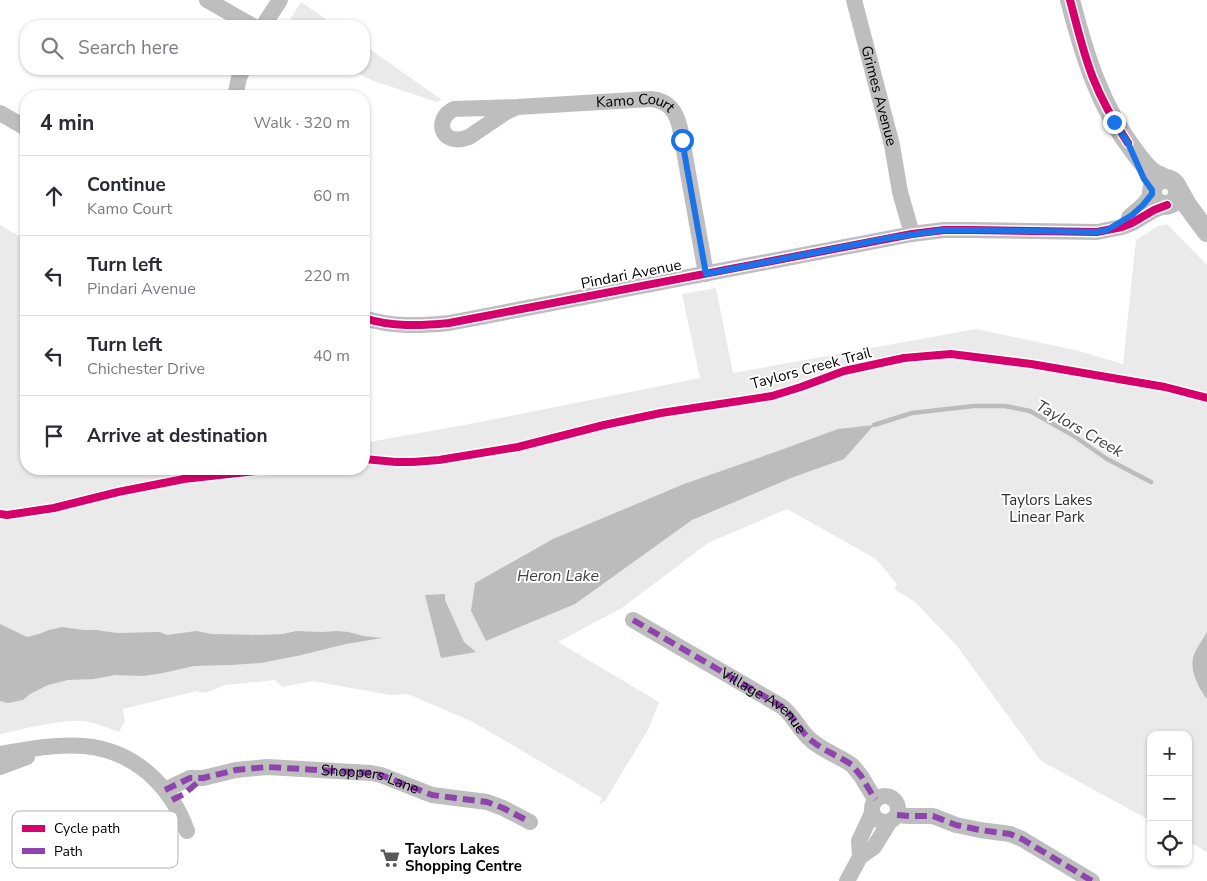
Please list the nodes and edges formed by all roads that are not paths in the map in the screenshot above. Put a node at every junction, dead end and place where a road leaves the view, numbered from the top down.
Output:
1 (207, 0) edge
2 (280, 0) edge
3 (854, 0) edge
4 (1070, 0) edge
5 (242, 20) edge
6 (267, 20) edge
7 (240, 75) edge
8 (236, 90) edge
9 (517, 107) dead end
10 (0, 113) edge
11 (20, 125) edge
12 (1164, 194) junction
13 (1207, 233) edge
14 (906, 235) junction
15 (706, 274) junction
16 (370, 320) edge
17 (633, 620) dead end
18 (62, 746) junction
19 (0, 754) edge
20 (0, 767) edge
21 (168, 795) junction
22 (874, 806) junction
23 (178, 811) edge
24 (178, 811) edge
25 (893, 818) junction
26 (530, 822) dead end
27 (186, 831) dead end
28 (860, 857) junction
29 (847, 881) edge
30 (1092, 881) edge

1 - 5 street
2 - 6 street
3 - 14 street, Grimes Avenue
4 - 12 street
7 - 8 street
9 - 15 street, Kamo Court
10 - 11 street
12 - 13 street
12 - 14 street, Pindari Avenue
14 - 15 street, Pindari Avenue
15 - 16 street, Pindari Avenue
17 - 22 street, Village Avenue
18 - 19 street
18 - 20 street
18 - 21 street
21 - 24 street
21 - 26 street, Shoppers Lane
22 - 25 street
22 - 25 street
22 - 28 street
23 - 27 street
25 - 28 street
25 - 30 street
28 - 29 street

